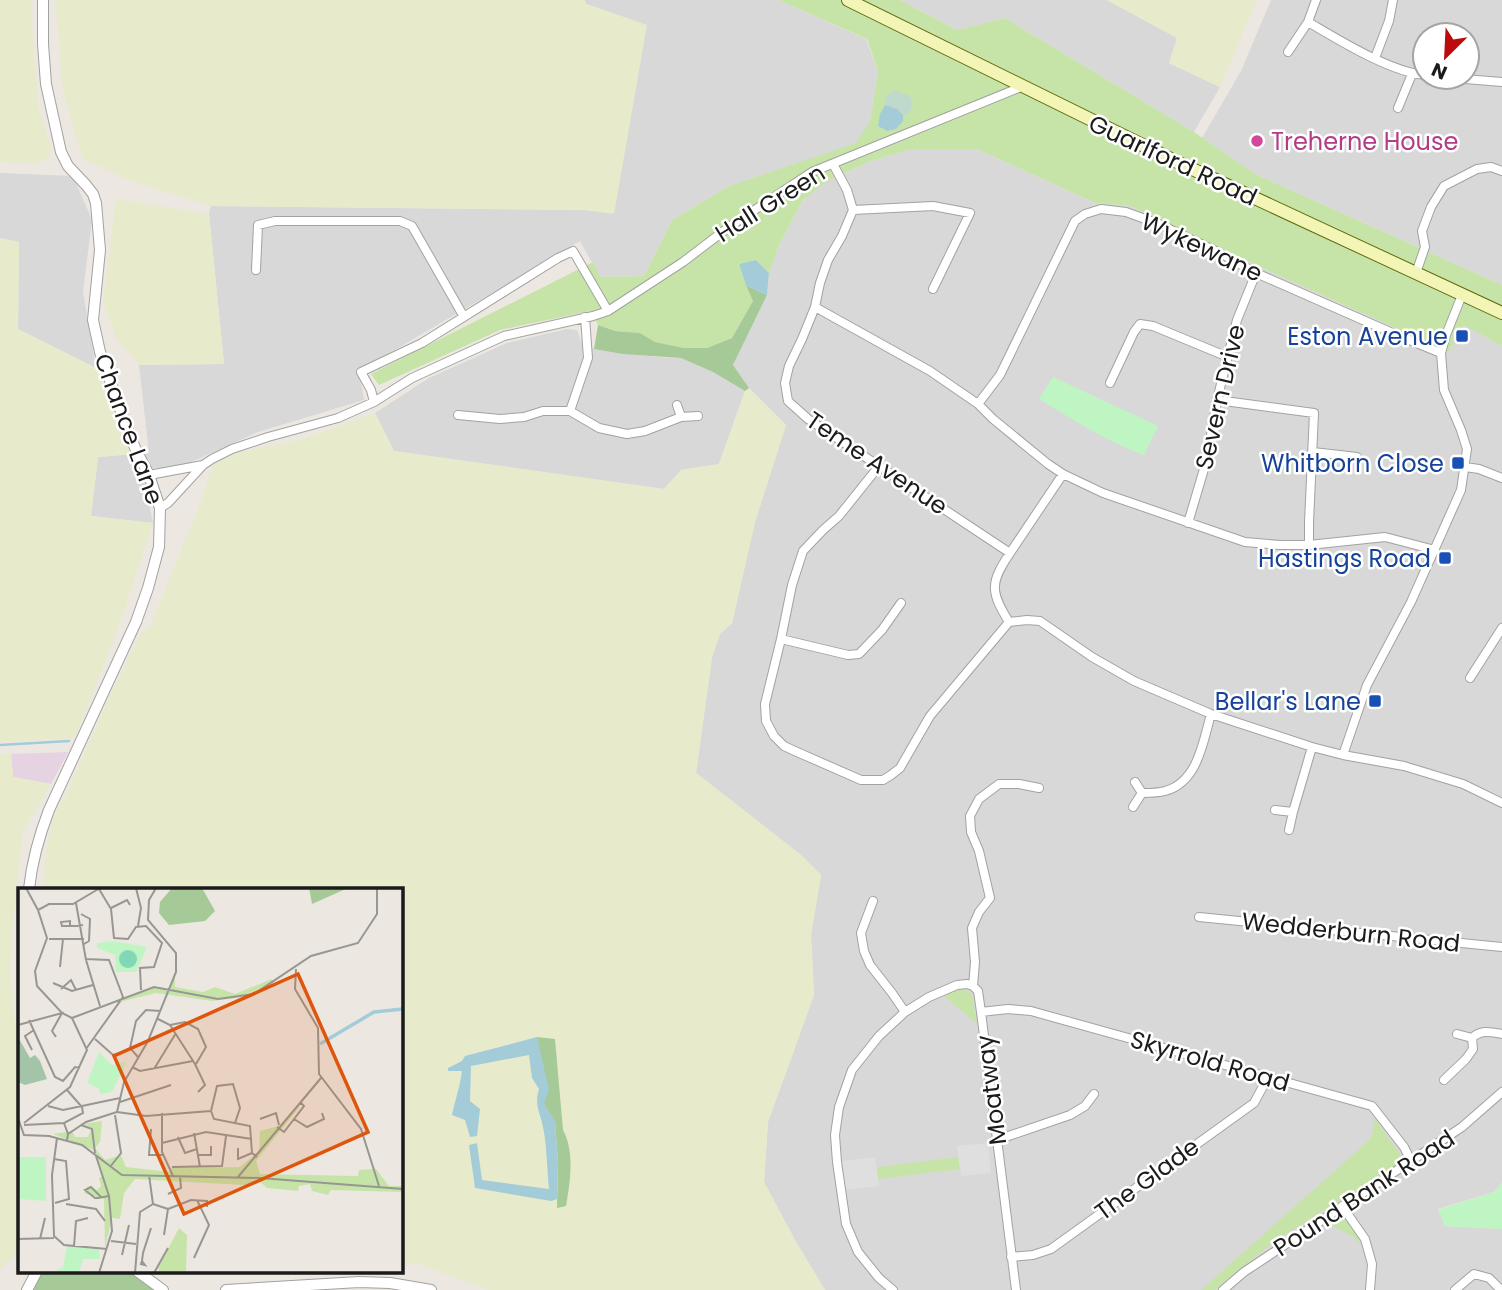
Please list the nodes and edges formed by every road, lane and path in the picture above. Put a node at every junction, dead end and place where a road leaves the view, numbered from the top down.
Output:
1 (43, 0) edge
2 (848, 0) edge
3 (1317, 0) edge
4 (1393, 0) edge
5 (1308, 22) junction
6 (1288, 52) dead end
7 (1375, 58) junction
8 (1411, 74) edge
9 (1411, 76) edge
10 (1481, 80) edge
11 (1502, 82) edge
12 (1021, 87) junction
13 (1398, 108) dead end
14 (834, 164) junction
15 (1502, 170) edge
16 (853, 210) junction
17 (256, 270) dead end
18 (1256, 273) junction
19 (1416, 273) junction
20 (933, 289) dead end
21 (1462, 295) junction
22 (815, 307) junction
23 (608, 311) junction
24 (1502, 313) edge
25 (464, 317) junction
26 (585, 317) junction
27 (1441, 353) junction
28 (1228, 357) junction
29 (1110, 383) dead end
30 (1217, 400) junction
31 (374, 402) junction
32 (978, 404) junction
33 (677, 405) dead end
34 (570, 411) junction
35 (458, 415) dead end
36 (698, 416) dead end
37 (681, 417) junction
38 (1313, 452) junction
39 (1357, 457) dead end
40 (203, 465) junction
41 (879, 466) junction
42 (1465, 467) junction
43 (1063, 474) junction
44 (149, 475) junction
45 (1502, 478) edge
46 (160, 508) junction
47 (1188, 523) junction
48 (1309, 545) junction
49 (1435, 551) junction
50 (1010, 553) junction
51 (901, 603) dead end
52 (1009, 622) junction
53 (1502, 628) edge
54 (781, 639) junction
55 (1471, 678) dead end
56 (1211, 714) junction
57 (1312, 747) junction
58 (1343, 755) junction
59 (1135, 782) dead end
60 (1039, 788) dead end
61 (1142, 793) junction
62 (1502, 803) edge
63 (1133, 807) dead end
64 (1275, 810) dead end
65 (1293, 812) junction
66 (1289, 830) dead end
67 (29, 888) edge
68 (873, 901) dead end
69 (1199, 918) dead end
70 (1502, 947) edge
71 (974, 986) junction
72 (905, 1012) junction
73 (981, 1012) junction
74 (1457, 1034) dead end
75 (1502, 1034) edge
76 (1472, 1038) junction
77 (1268, 1077) junction
78 (1444, 1080) dead end
79 (1502, 1092) edge
80 (1094, 1094) dead end
81 (997, 1140) junction
82 (1411, 1161) junction
83 (1342, 1206) junction
84 (1011, 1257) junction
85 (36, 1272) edge
86 (138, 1272) edge
87 (27, 1290) edge
88 (163, 1290) edge
89 (226, 1290) edge
90 (431, 1290) edge
91 (893, 1290) edge
92 (1016, 1290) edge
93 (1223, 1290) edge
94 (1370, 1290) edge
95 (1455, 1290) edge
96 (1502, 1290) edge

1 - 44 street, Chance Lane
2 - 12 main road, Guarlford Road
3 - 5 street
4 - 7 street
5 - 6 street
5 - 7 street
7 - 8 street
9 - 13 street
10 - 11 street
12 - 14 street, Hall Green
12 - 19 main road, Guarlford Road
14 - 16 street
14 - 23 street, Hall Green
15 - 19 street
16 - 20 street
16 - 22 street, Teme Avenue
17 - 25 street
18 - 27 street, Wykewane
18 - 28 street, Severn Drive
18 - 32 street, Wykewane
19 - 21 main road, Guarlford Road
21 - 24 main road, Guarlford Road
21 - 27 street
22 - 32 street
22 - 41 street, Teme Avenue
23 - 25 street
23 - 26 street, Hall Green
25 - 31 street
26 - 31 street, Hall Green
26 - 34 street
27 - 42 street
28 - 29 street
28 - 30 street, Severn Drive
30 - 38 street
30 - 47 street, Severn Drive
31 - 40 street, Hall Green
32 - 43 street
33 - 37 street
34 - 35 street
34 - 37 street
36 - 37 street
38 - 39 street
38 - 48 street
40 - 44 street, Hall Green
40 - 46 street, Hall Green
41 - 50 street, Teme Avenue
41 - 54 street
42 - 45 street
42 - 49 street
43 - 47 street
43 - 50 street
44 - 46 street, Chance Lane
46 - 67 street, Chance Lane
47 - 48 street
48 - 49 street
49 - 58 street
50 - 52 street
51 - 54 street
52 - 54 street
52 - 56 street
53 - 55 street
56 - 57 street
56 - 61 street
57 - 58 street
57 - 65 street
58 - 62 street
59 - 61 street
60 - 71 street, Moatway
61 - 63 street
64 - 65 street
65 - 66 street
68 - 72 street
69 - 70 street, Wedderburn Road
71 - 72 street
71 - 73 street, Moatway
72 - 91 street
73 - 77 street, Skyrrold Road
73 - 81 street, Moatway
74 - 76 street
75 - 76 street
76 - 78 street
77 - 82 street, Skyrrold Road
77 - 84 street, The Glade
79 - 82 street, Pound Bank Road
80 - 81 street
81 - 84 street, Moatway
82 - 83 street, Pound Bank Road
83 - 93 street, Pound Bank Road
83 - 94 street
84 - 92 street, Moatway
85 - 87 street
86 - 88 street
89 - 90 street
95 - 96 street

